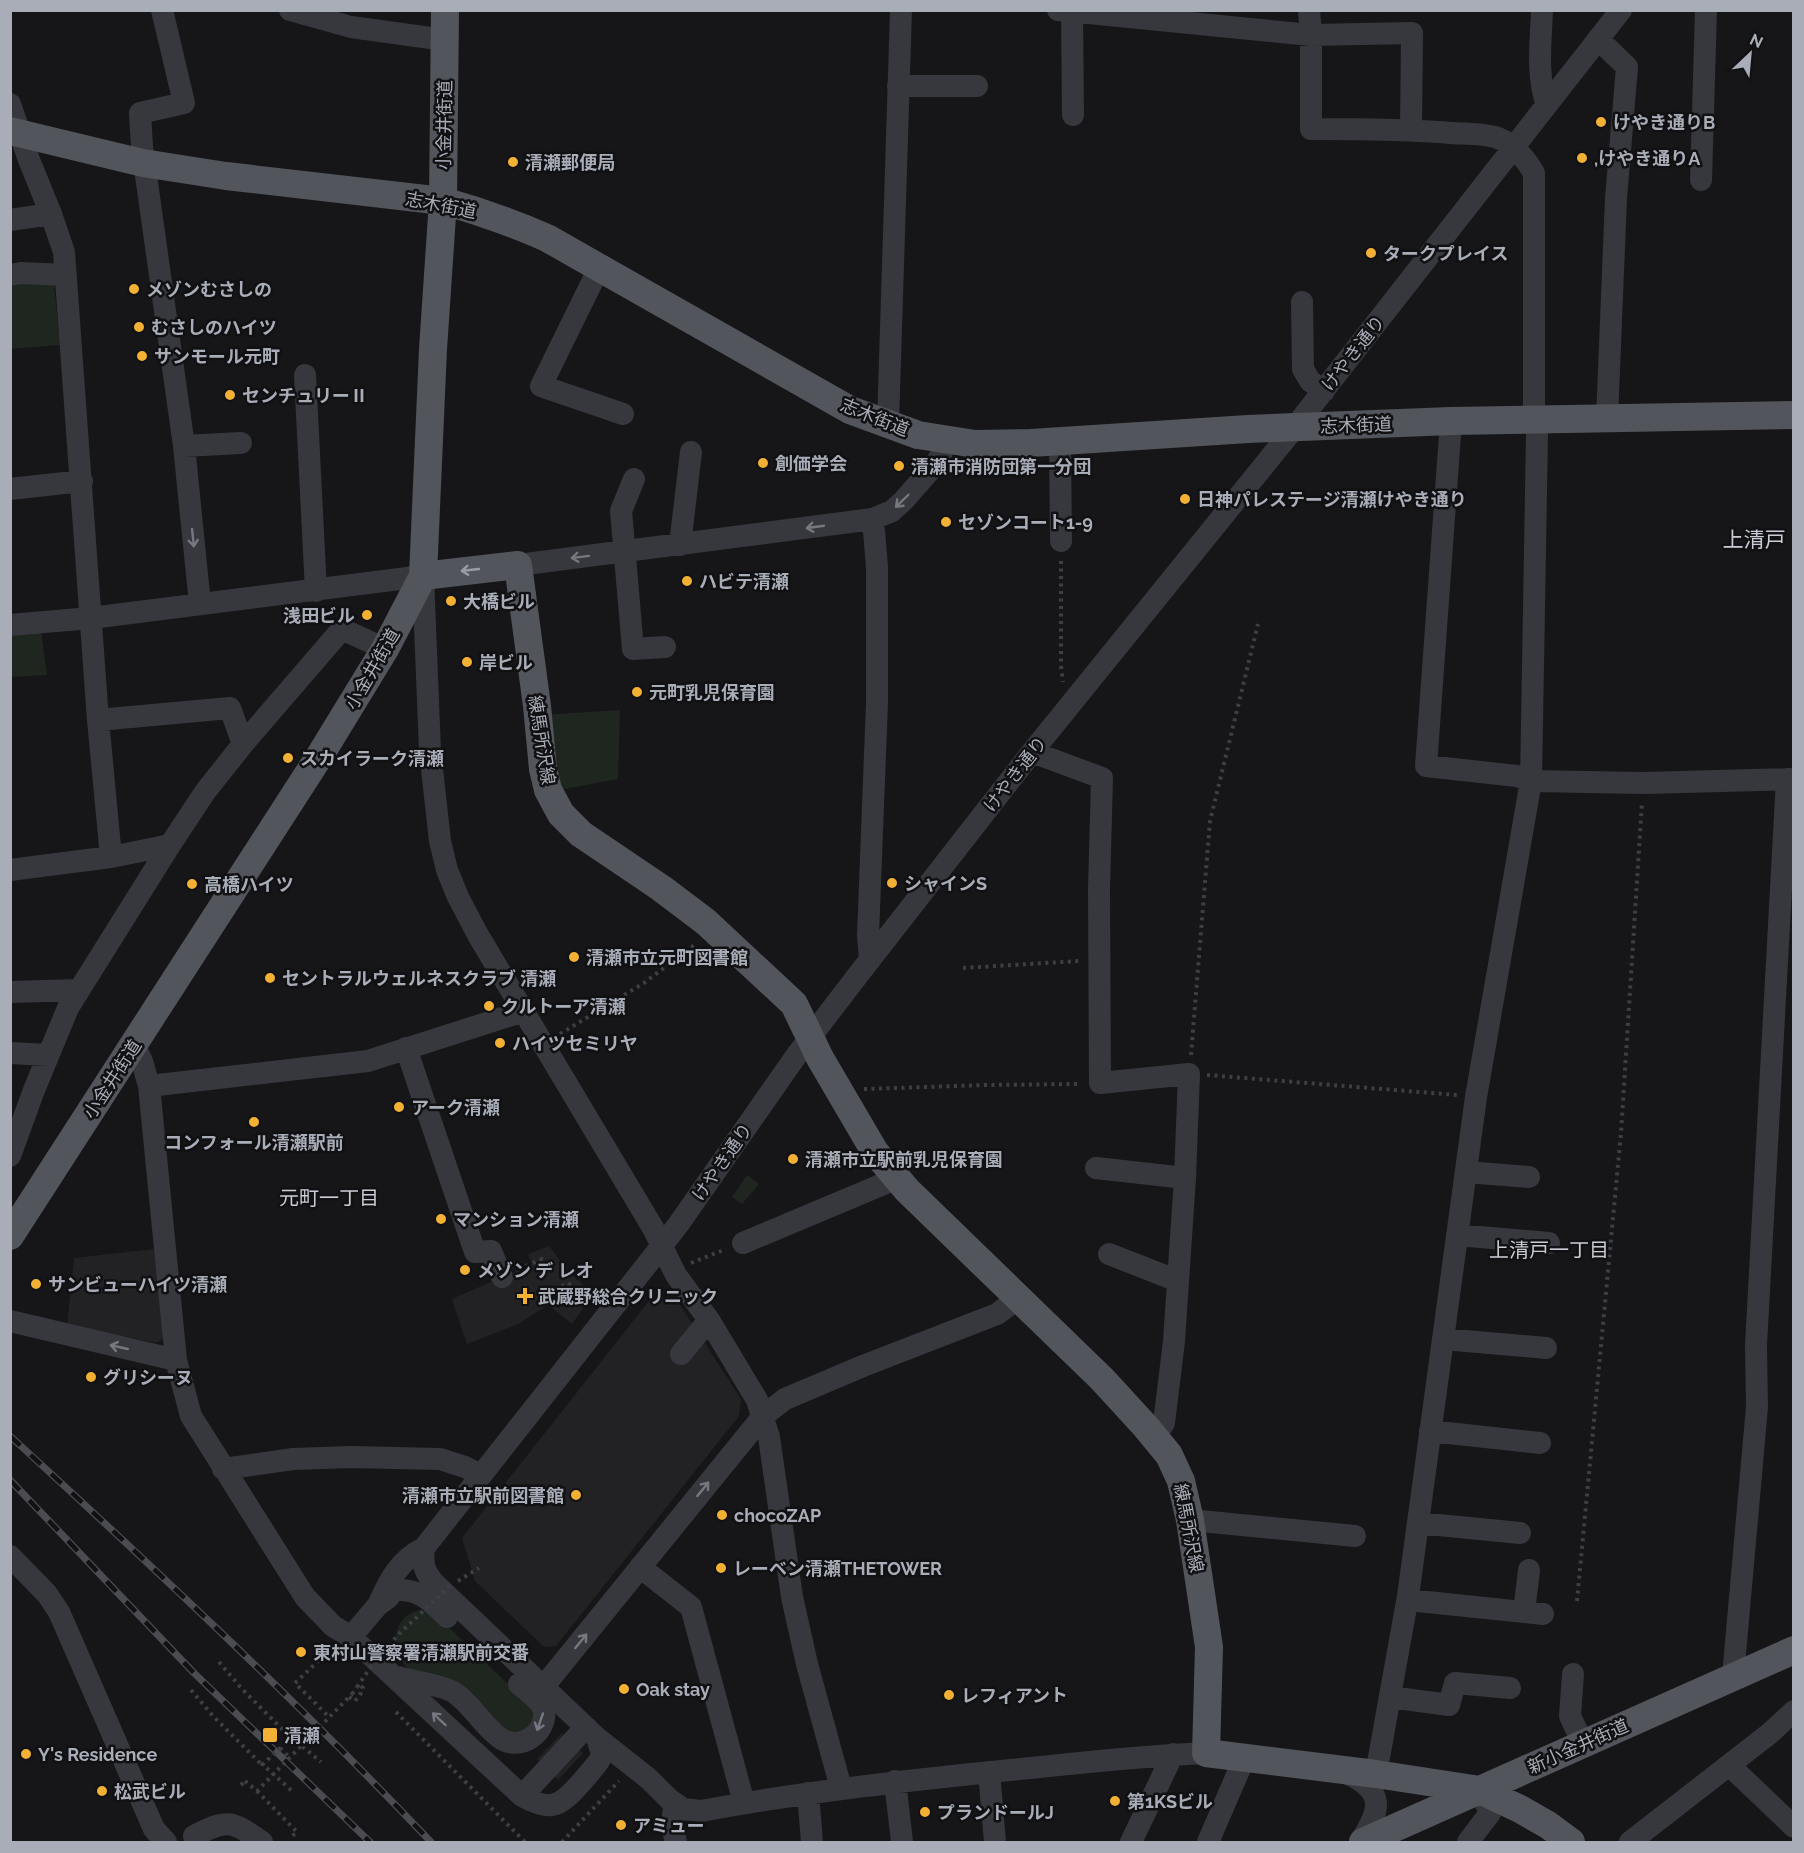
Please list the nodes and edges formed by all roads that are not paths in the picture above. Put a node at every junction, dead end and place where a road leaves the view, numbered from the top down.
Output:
1 (162, 10) edge
2 (290, 10) edge
3 (445, 10) edge
4 (901, 10) edge
5 (1309, 10) edge
6 (1542, 10) edge
7 (1621, 10) edge
8 (1706, 10) edge
9 (1065, 11) edge
10 (1311, 35) junction
11 (1598, 39) junction
12 (446, 40) junction
13 (898, 86) junction
14 (977, 87) dead end
15 (10, 104) edge
16 (1547, 105) junction
17 (1073, 115) dead end
18 (1411, 129) junction
19 (15, 133) edge
20 (1513, 147) junction
21 (143, 163) junction
22 (1701, 180) dead end
23 (442, 201) junction
24 (51, 214) junction
25 (10, 220) edge
26 (599, 268) junction
27 (10, 275) edge
28 (66, 275) junction
29 (1302, 302) dead end
30 (305, 375) dead end
31 (1324, 391) junction
32 (623, 414) dead end
33 (1794, 415) edge
34 (1607, 418) junction
35 (1534, 420) junction
36 (1451, 421) junction
37 (888, 424) junction
38 (1295, 427) junction
39 (945, 439) junction
40 (1060, 441) junction
41 (241, 442) dead end
42 (184, 446) junction
43 (691, 452) dead end
44 (634, 479) dead end
45 (82, 481) junction
46 (10, 489) edge
47 (873, 519) junction
48 (1061, 541) road end
49 (680, 545) junction
50 (625, 551) junction
51 (518, 565) junction
52 (423, 576) junction
53 (316, 591) junction
54 (200, 604) junction
55 (91, 618) junction
56 (10, 625) edge
57 (665, 646) dead end
58 (385, 650) junction
59 (98, 720) junction
60 (243, 744) junction
61 (1032, 752) junction
62 (1790, 779) edge
63 (1531, 780) junction
64 (170, 845) junction
65 (111, 857) junction
66 (10, 870) edge
67 (870, 960) junction
68 (79, 990) junction
69 (10, 992) edge
70 (524, 1011) junction
71 (134, 1045) junction
72 (406, 1048) junction
73 (816, 1048) junction
74 (10, 1053) edge
75 (48, 1055) junction
76 (149, 1086) junction
77 (10, 1156) edge
78 (1096, 1168) dead end
79 (1466, 1172) junction
80 (896, 1177) junction
81 (1529, 1177) dead end
82 (1185, 1178) junction
83 (1457, 1235) junction
84 (10, 1236) edge
85 (743, 1243) dead end
86 (1549, 1243) dead end
87 (662, 1246) junction
88 (1108, 1254) dead end
89 (502, 1277) road end
90 (1179, 1281) junction
91 (1019, 1298) junction
92 (709, 1320) junction
93 (10, 1321) edge
94 (1443, 1339) junction
95 (1546, 1348) dead end
96 (681, 1354) dead end
97 (176, 1360) junction
98 (763, 1416) junction
99 (1430, 1431) junction
100 (1155, 1436) junction
101 (1540, 1443) dead end
102 (223, 1469) junction
103 (482, 1475) junction
104 (1190, 1520) junction
105 (1418, 1523) junction
106 (1520, 1533) dead end
107 (1355, 1536) dead end
108 (424, 1548) junction
109 (10, 1556) edge
110 (640, 1567) junction
111 (1529, 1570) dead end
112 (431, 1591) junction
113 (1408, 1600) junction
114 (378, 1605) junction
115 (351, 1637) junction
116 (1794, 1650) edge
117 (1574, 1674) dead end
118 (394, 1676) junction
119 (1733, 1676) junction
120 (544, 1686) junction
121 (1510, 1688) dead end
122 (1390, 1697) junction
123 (1794, 1711) edge
124 (591, 1733) junction
125 (1583, 1744) junction
126 (1206, 1753) junction
127 (1173, 1754) junction
128 (1244, 1759) junction
129 (1729, 1765) junction
130 (594, 1768) junction
131 (1338, 1769) junction
132 (629, 1770) junction
133 (989, 1773) junction
134 (1376, 1774) junction
135 (895, 1781) junction
136 (841, 1788) junction
137 (1480, 1790) junction
138 (808, 1793) junction
139 (522, 1796) junction
140 (744, 1803) junction
141 (675, 1805) junction
142 (1794, 1827) edge
143 (201, 1840) edge
144 (166, 1842) edge
145 (172, 1842) edge
146 (238, 1842) edge
147 (262, 1842) edge
148 (676, 1842) edge
149 (812, 1842) edge
150 (902, 1842) edge
151 (995, 1842) edge
152 (1131, 1842) edge
153 (1208, 1842) edge
154 (1362, 1842) edge
155 (1468, 1842) edge
156 (1571, 1842) edge
157 (1630, 1842) edge

1 - 21 street
2 - 12 street
3 - 12 main road, 小金井街道
4 - 13 street
5 - 10 street
6 - 16 street
7 - 11 street, けやき通り
8 - 22 street
9 - 10 street
9 - 17 street
10 - 18 street
10 - 18 street
11 - 16 street, けやき通り
11 - 34 street
12 - 23 main road, 小金井街道
13 - 14 street
13 - 37 street
15 - 19 street
16 - 20 street, けやき通り
18 - 20 street
19 - 21 main road, 志木街道
19 - 24 street
20 - 31 street, けやき通り
20 - 35 street
21 - 23 main road, 志木街道
21 - 42 street
23 - 26 main road, 志木街道
23 - 52 main road, 小金井街道
24 - 25 street
24 - 28 street
26 - 32 street
26 - 37 main road, 志木街道
27 - 28 street
28 - 45 street
29 - 31 street
30 - 53 street
31 - 38 street, けやき通り
33 - 34 main road, 志木街道
34 - 35 main road, 志木街道
35 - 36 main road, 志木街道
35 - 63 street
36 - 38 main road, 志木街道
36 - 63 street
37 - 39 main road, 志木街道
38 - 40 main road, 志木街道
38 - 61 street, けやき通り
39 - 40 main road, 志木街道
39 -> 47 street
40 - 48 street
41 - 42 street
42 -> 54 street
43 - 49 street
44 - 50 street
45 - 46 street
45 - 55 street
47 -> 49 street
47 - 67 street
49 - 50 street
50 -> 51 street
50 - 57 street
51 -> 52 main road
51 - 73 main road, 練馬所沢線
52 - 53 street
52 - 58 main road, 小金井街道
52 - 70 street
53 - 54 street
54 - 55 street
55 - 56 street
55 - 59 street
58 - 60 street
58 - 71 main road, 小金井街道
59 - 60 street
59 - 65 street
60 - 64 street
61 - 67 street, けやき通り
61 - 82 street
62 - 63 street
62 - 119 street
63 - 79 street
64 - 65 street
64 - 68 street
65 - 66 street
67 - 73 street, けやき通り
68 - 69 street
68 - 75 street
70 - 72 street
70 - 87 street
71 - 76 street
71 - 84 main road, 小金井街道
72 - 76 street
72 - 89 street
73 - 80 main road, 練馬所沢線
73 - 87 street, けやき通り
74 - 75 street
75 - 77 street
76 - 97 street
78 - 82 street
79 - 81 street
79 - 83 street
80 - 85 street
80 - 91 main road, 練馬所沢線
82 - 90 street
83 - 86 street
83 - 94 street
87 - 92 street
87 - 103 street, けやき通り
88 - 90 street
90 - 100 street
91 - 98 street
91 - 100 main road, 練馬所沢線
92 - 96 street
92 - 98 street
97 -> 93 street
94 - 95 street
94 - 99 street
97 - 102 street
110 -> 98 street
98 - 136 street
99 - 101 street
99 - 105 street
100 - 104 main road, 練馬所沢線
102 - 103 street
102 - 115 street
103 - 108 street, けやき通り
104 - 107 street
104 - 126 main road, 練馬所沢線
105 - 106 street
105 - 113 street
108 - 112 street
108 - 114 street, けやき通り
109 - 144 street
120 -> 110 street
110 - 140 street
111 - 113 street
112 - 114 street
112 -> 118 street
112 - 120 street
113 - 122 street
114 - 115 street
115 - 118 street
116 - 119 main road, 新小金井街道
117 - 125 street
139 -> 118 street
119 - 125 main road, 新小金井街道
120 - 124 street
121 - 122 street
122 - 134 street
123 - 129 street
124 - 130 street
124 - 132 street
124 - 139 street
125 - 137 main road, 新小金井街道
126 - 127 street
126 - 128 main road
127 - 133 street
127 - 152 street
128 - 131 main road
128 - 153 street
129 - 142 street
129 - 157 street
130 - 132 street
130 - 139 street
131 - 134 main road
131 - 154 street
132 - 141 street
133 - 135 street
133 - 151 street
134 - 137 main road
135 - 136 street
135 - 150 street
136 - 138 street
137 - 154 main road, 新小金井街道
137 - 155 street
137 - 156 main road
138 - 140 street
138 - 149 street
140 - 141 street
141 - 148 street
143 - 145 street
143 - 146 street
143 - 147 street

